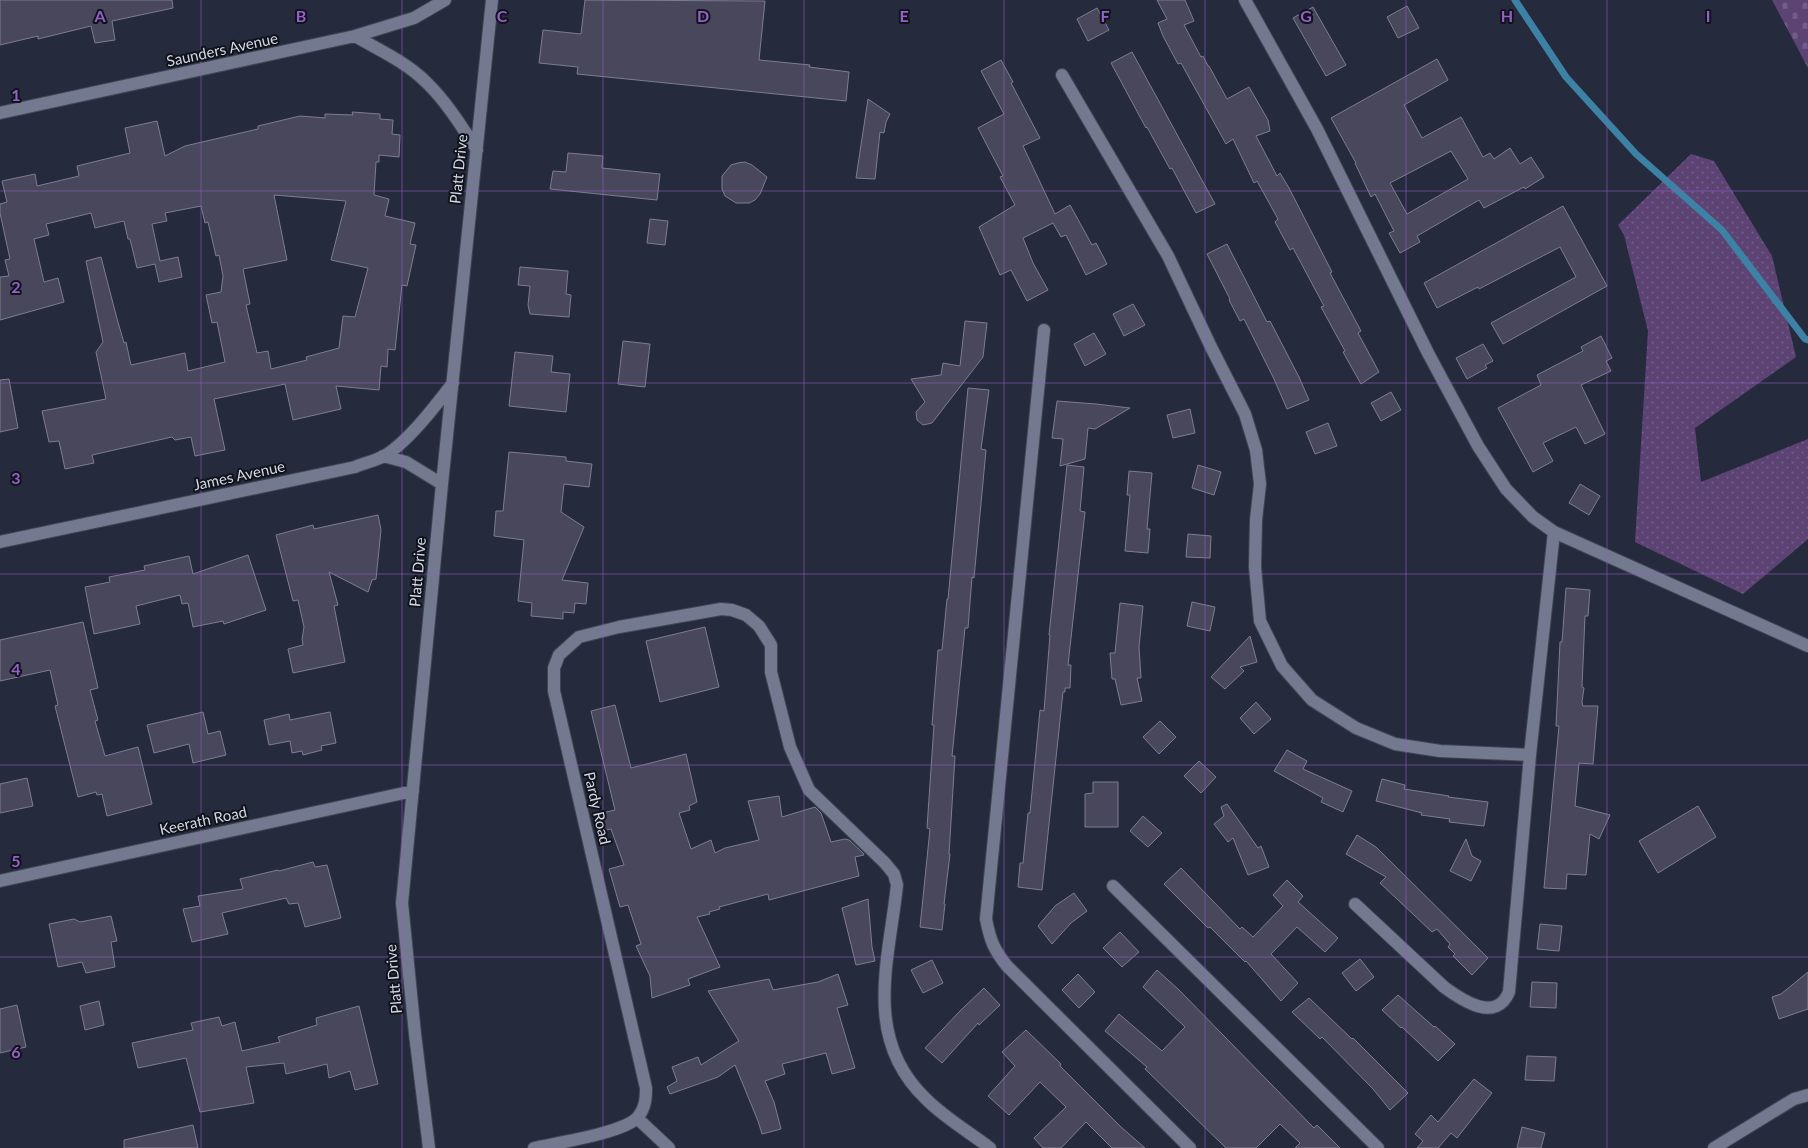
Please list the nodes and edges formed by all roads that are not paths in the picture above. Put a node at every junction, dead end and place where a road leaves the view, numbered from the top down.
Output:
1 (445, 0) edge
2 (492, 0) edge
3 (1245, 0) edge
4 (354, 36) junction
5 (1062, 75) dead end
6 (0, 113) edge
7 (477, 150) junction
8 (1044, 330) dead end
9 (453, 383) junction
10 (383, 456) junction
11 (442, 484) junction
12 (1554, 532) junction
13 (0, 542) edge
14 (1808, 646) edge
15 (1530, 755) junction
16 (413, 791) junction
17 (0, 881) edge
18 (1113, 886) dead end
19 (1355, 904) dead end
20 (1808, 1095) edge
21 (637, 1118) junction
22 (430, 1148) edge
23 (534, 1148) edge
24 (668, 1148) edge
25 (990, 1148) edge
26 (1190, 1148) edge
27 (1378, 1148) edge
28 (1714, 1148) edge

1 - 4 street, Saunders Avenue
2 - 7 street, Platt Drive
3 - 12 street
4 - 6 street, Saunders Avenue
4 - 7 street
5 - 15 street
7 - 9 street, Platt Drive
8 - 26 street
9 - 10 street, James Avenue
9 - 11 street, Platt Drive
10 - 11 street
10 - 13 street, James Avenue
11 - 16 street, Platt Drive
12 - 14 street
12 - 15 street
15 - 19 street
16 - 17 street, Keerath Road
16 - 22 street, Platt Drive
18 - 27 street
20 - 28 street
21 - 23 street
21 - 24 street
21 - 25 street, Pardy Road

